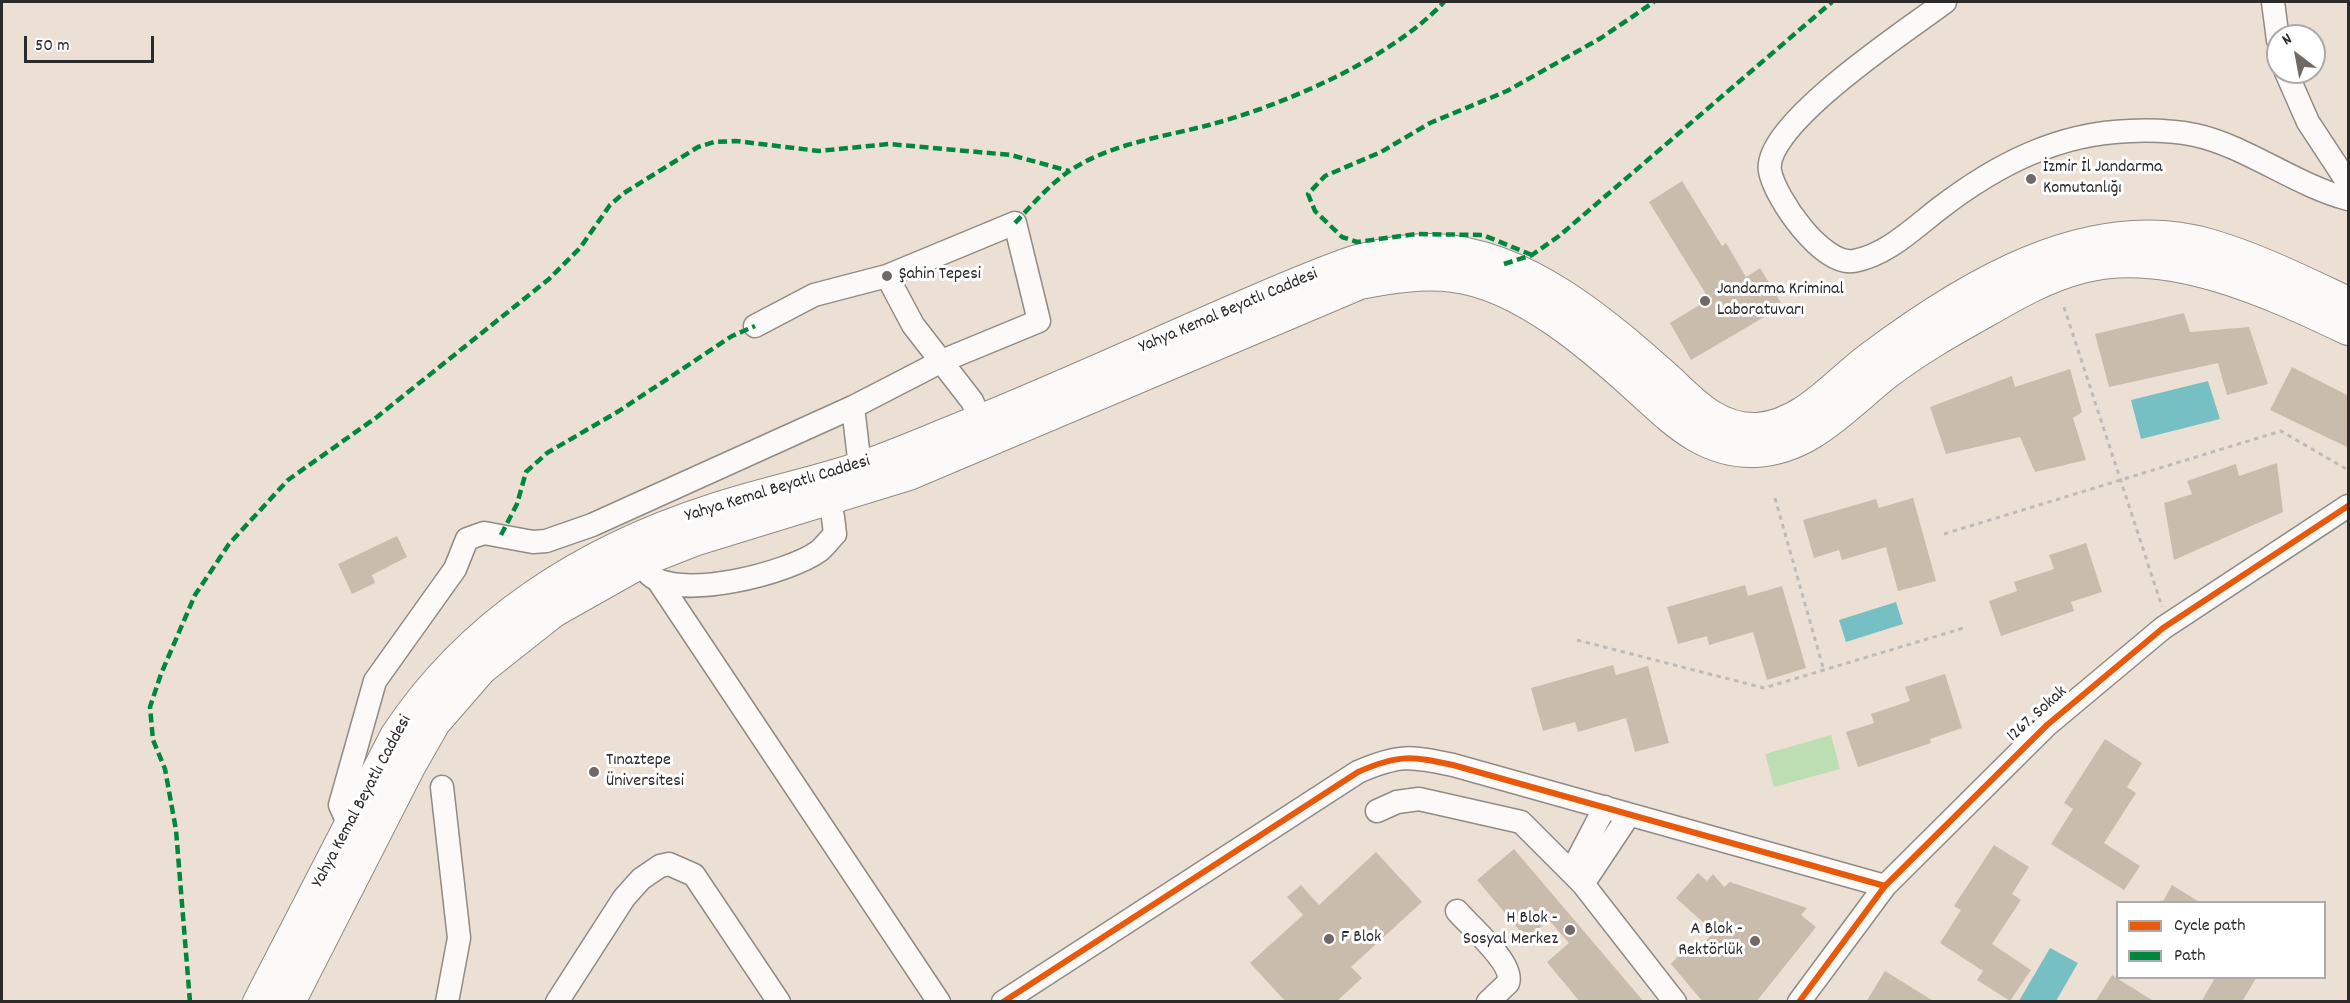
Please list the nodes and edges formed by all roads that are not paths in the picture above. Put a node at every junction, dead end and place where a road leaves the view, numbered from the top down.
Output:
1 (1945, 2) edge
2 (2273, 2) edge
3 (2276, 24) edge
4 (2291, 84) edge
5 (2349, 183) edge
6 (2349, 199) edge
7 (887, 276) junction
8 (2349, 302) edge
9 (755, 326) dead end
10 (2349, 330) edge
11 (942, 362) junction
12 (853, 407) junction
13 (1031, 410) junction
14 (980, 419) junction
15 (860, 467) junction
16 (825, 490) junction
17 (2349, 506) edge
18 (649, 573) junction
19 (442, 787) dead end
20 (1605, 807) junction
21 (1377, 811) dead end
22 (1629, 815) junction
23 (349, 825) junction
24 (1577, 878) junction
25 (1885, 886) junction
26 (1457, 911) dead end
27 (258, 1002) edge
28 (290, 1002) edge
29 (447, 1002) edge
30 (557, 1002) edge
31 (779, 1002) edge
32 (939, 1002) edge
33 (1003, 1002) edge
34 (1488, 1002) edge
35 (1675, 1002) edge
36 (1798, 1002) edge

1 - 6 street
2 - 3 street
4 - 5 street
7 - 9 street
7 - 11 street
7 - 11 street
8 - 13 main road, Yahya Kemal Beyatlı Caddesi
10 - 13 main road, Yahya Kemal Beyatlı Caddesi
11 - 12 street
11 - 14 street
12 - 15 street
12 - 23 street
13 - 14 main road, Yahya Kemal Beyatlı Caddesi
13 - 16 main road, Yahya Kemal Beyatlı Caddesi
14 - 15 main road, Yahya Kemal Beyatlı Caddesi
15 - 16 main road, Yahya Kemal Beyatlı Caddesi
16 - 18 main road, Yahya Kemal Beyatlı Caddesi
16 - 18 street
16 - 23 main road, Yahya Kemal Beyatlı Caddesi
17 - 25 street, 1267. Sokak
18 - 28 main road, Yahya Kemal Beyatlı Caddesi
18 - 32 street
19 - 29 street
20 - 22 street
20 - 24 street
20 - 33 street
21 - 24 street
22 - 24 street
22 - 25 street
23 - 27 main road, Yahya Kemal Beyatlı Caddesi
24 - 35 street
25 - 36 street, 1267. Sokak
26 - 34 street
30 - 31 street

